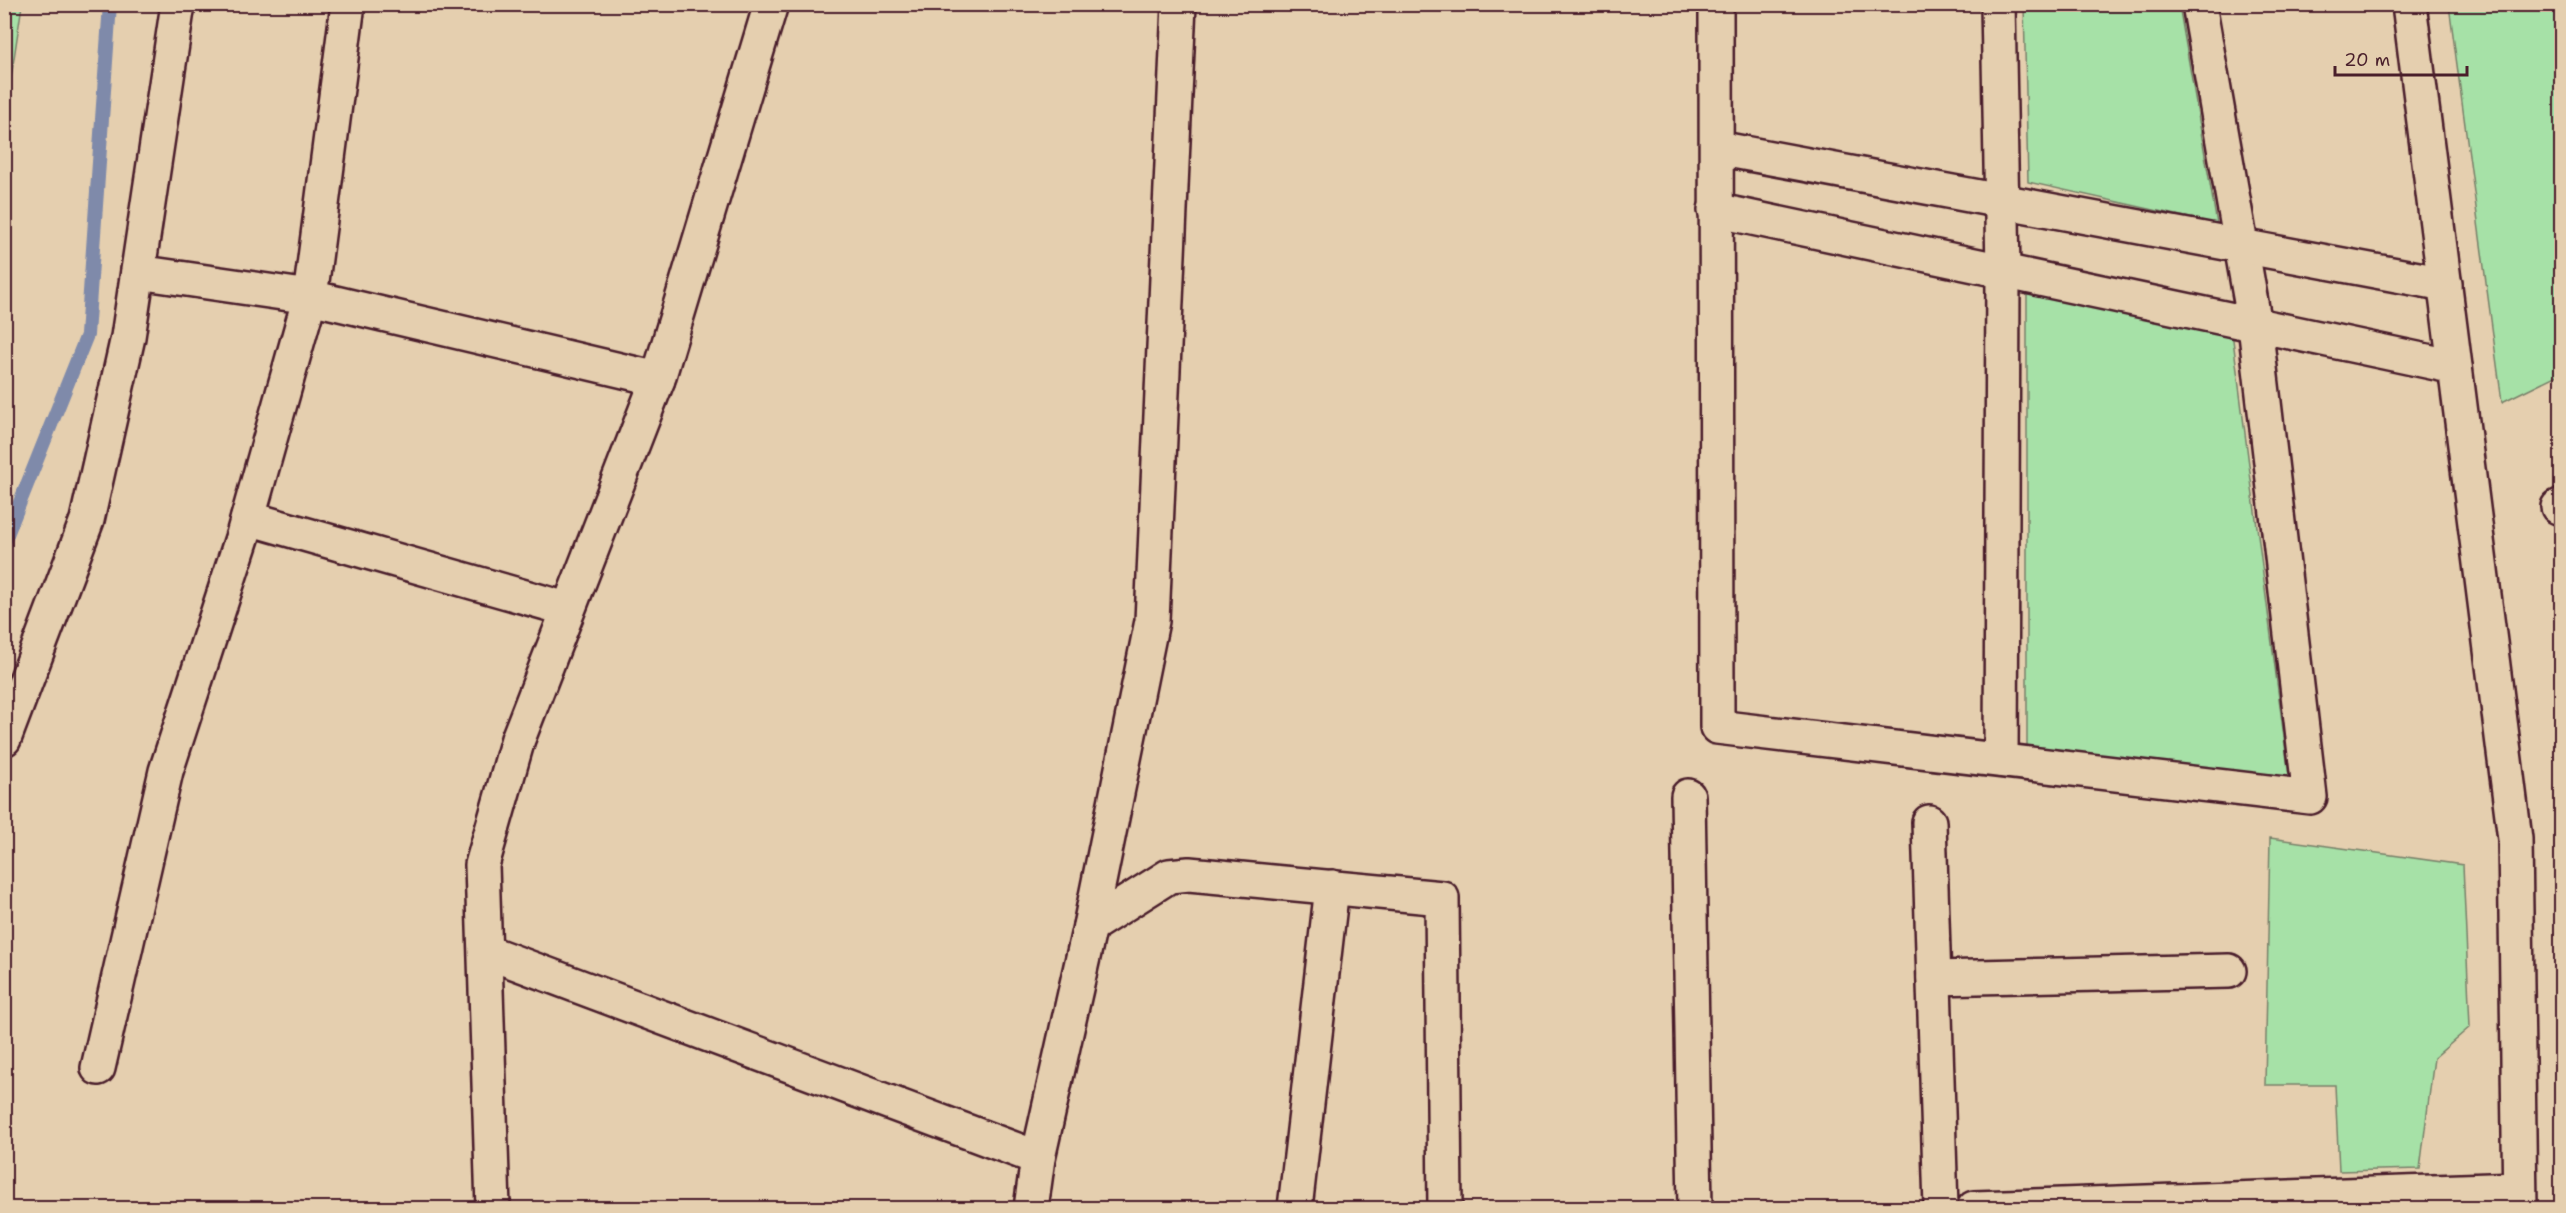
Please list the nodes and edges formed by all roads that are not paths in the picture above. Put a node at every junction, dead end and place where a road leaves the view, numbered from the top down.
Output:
1 (178, 4) edge
2 (348, 4) edge
3 (771, 4) edge
4 (1179, 4) edge
5 (1716, 4) edge
6 (1998, 4) edge
7 (2199, 4) edge
8 (2409, 4) edge
9 (1717, 148) junction
10 (2001, 200) junction
11 (1715, 210) junction
12 (2240, 245) junction
13 (2003, 271) junction
14 (138, 272) junction
15 (2445, 284) junction
16 (310, 297) junction
17 (2255, 325) junction
18 (2455, 367) junction
19 (658, 379) junction
20 (248, 518) junction
21 (567, 609) junction
22 (4, 739) edge
23 (2001, 760) junction
24 (1688, 796) dead end
25 (1929, 822) dead end
26 (1332, 887) junction
27 (1090, 926) junction
28 (487, 952) junction
29 (2229, 971) dead end
30 (1934, 978) junction
31 (98, 1068) dead end
32 (1038, 1158) junction
33 (2519, 1199) edge
34 (493, 1209) edge
35 (1031, 1209) edge
36 (1295, 1209) edge
37 (1445, 1209) edge
38 (1695, 1209) edge
39 (1941, 1209) edge
40 (1974, 1209) edge

1 - 14 street
2 - 16 street
3 - 19 street
4 - 27 street
5 - 9 street
6 - 10 street
7 - 12 street
8 - 15 street
9 - 10 street
9 - 11 street
10 - 12 street
10 - 13 street
11 - 13 street
11 - 23 street
12 - 15 street
12 - 17 street
13 - 17 street
13 - 23 street
14 - 16 street
14 - 22 street
15 - 18 street
16 - 19 street
16 - 20 street
17 - 18 street
17 - 23 street
18 - 33 street
19 - 21 street
20 - 21 street
20 - 31 street
21 - 28 street
24 - 38 street
25 - 30 street
26 - 27 street
26 - 36 street
26 - 37 street
27 - 32 street
28 - 32 street
28 - 34 street
29 - 30 street
30 - 39 street
32 - 35 street
33 - 40 street

